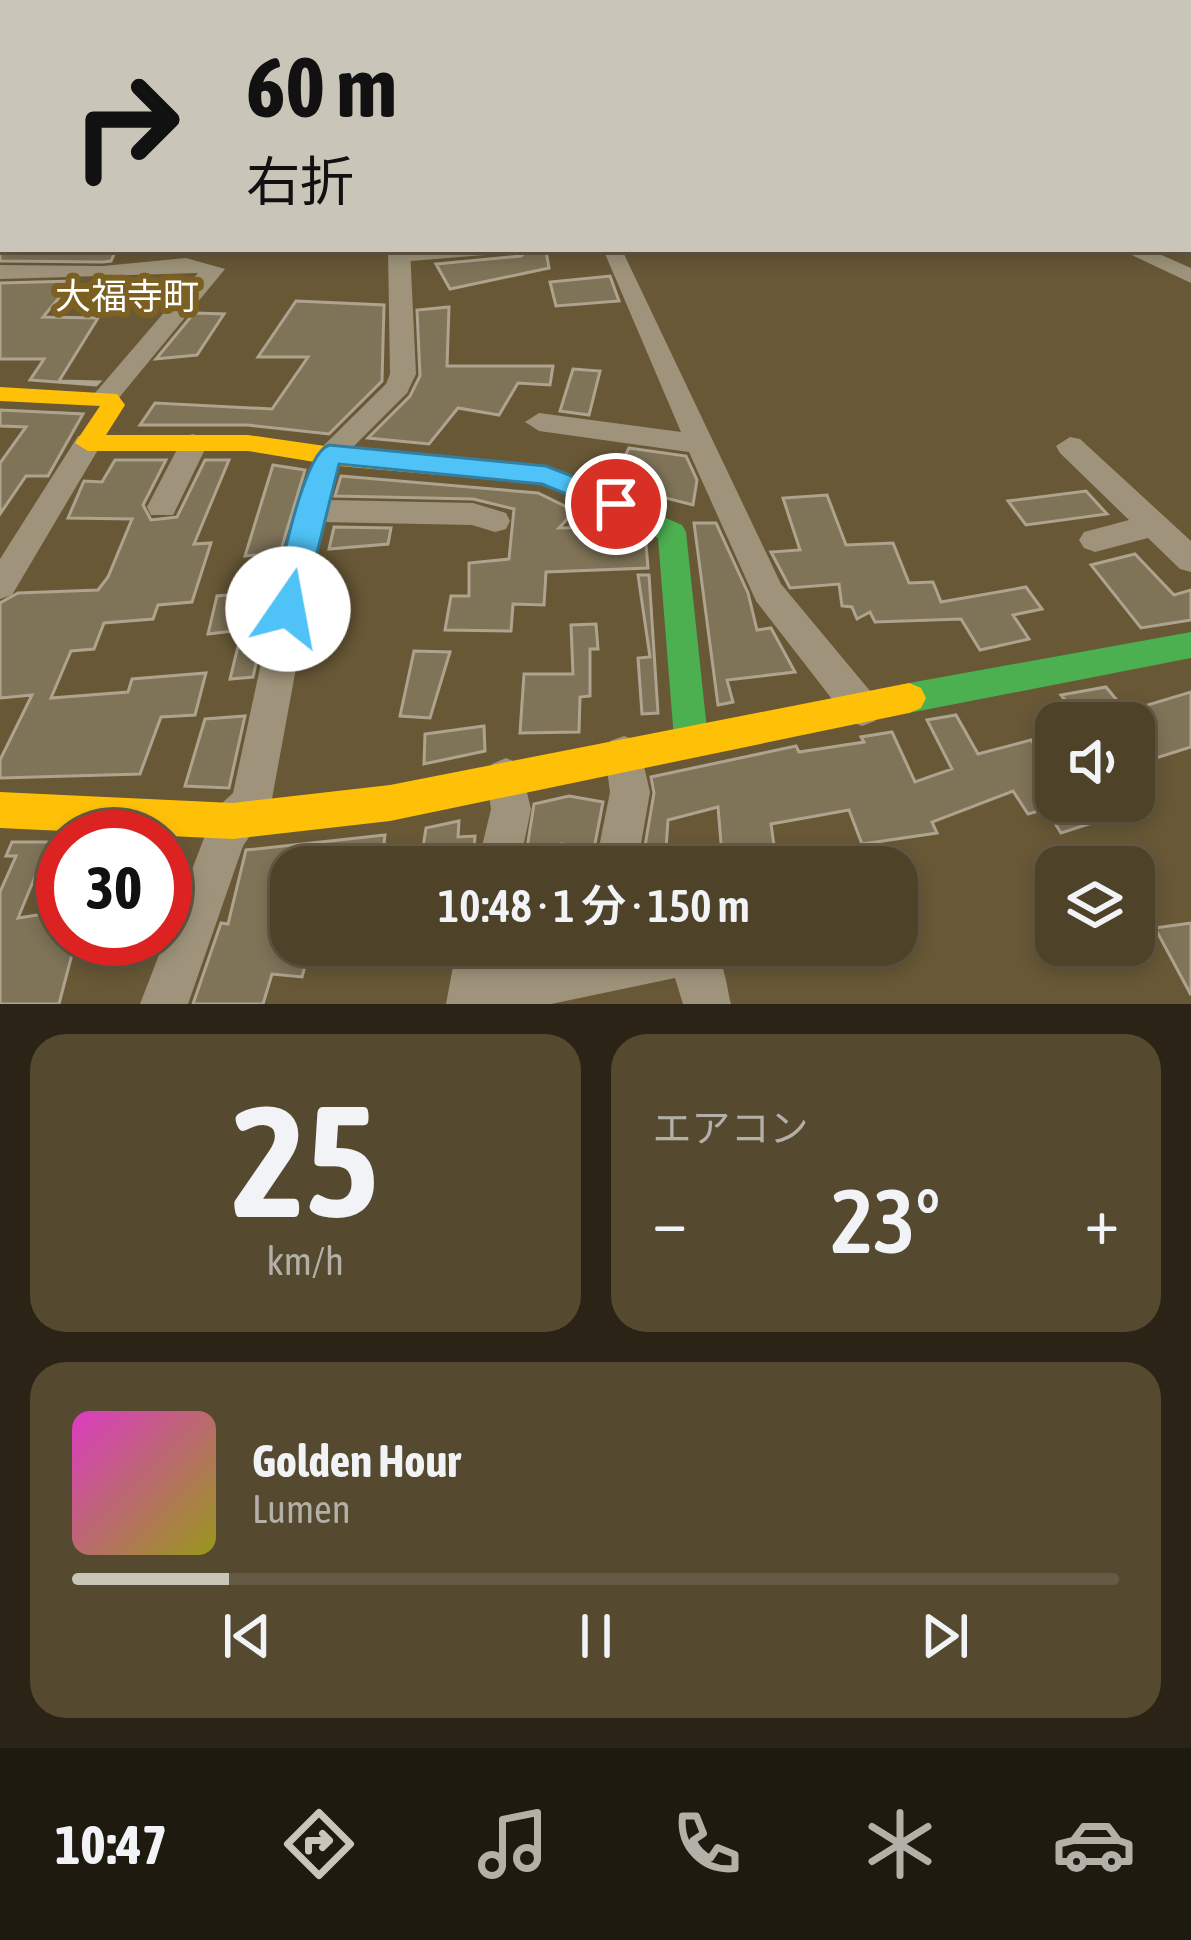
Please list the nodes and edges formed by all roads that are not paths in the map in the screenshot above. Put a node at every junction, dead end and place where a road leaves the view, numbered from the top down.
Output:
1 (438, 252) edge
2 (600, 252) edge
3 (1137, 252) edge
4 (405, 254) edge
5 (190, 257) edge
6 (0, 269) edge
7 (1191, 276) edge
8 (0, 394) edge
9 (104, 399) junction
10 (539, 422) dead end
11 (88, 443) junction
12 (194, 443) junction
13 (703, 444) junction
14 (1070, 446) dead end
15 (329, 454) junction
16 (162, 507) dead end
17 (311, 511) junction
18 (496, 521) dead end
19 (1152, 525) junction
20 (1095, 540) dead end
21 (1191, 560) edge
22 (0, 586) edge
23 (1191, 645) edge
24 (862, 709) junction
25 (691, 739) junction
26 (624, 754) junction
27 (506, 777) junction
28 (0, 810) edge
29 (233, 821) junction
30 (503, 846) edge
31 (620, 846) edge
32 (475, 966) edge
33 (597, 966) edge
34 (699, 966) edge
35 (164, 1004) edge
36 (706, 1004) edge

1 - 4 lane
2 - 13 street
3 - 7 street
4 - 15 street
5 - 6 street
5 - 9 street
8 - 9 street
9 - 11 street
10 - 13 street
11 - 12 street
11 - 22 street
12 - 15 street
12 - 16 street
13 - 24 street
14 - 19 street
15 - 17 street
15 - 25 street
17 - 18 street
17 - 29 street
19 - 20 street
19 - 21 street
23 - 24 street
24 - 25 street
25 - 26 street
26 - 27 street
26 - 31 street
27 - 29 street
27 - 30 street
28 - 29 street
29 - 35 street
32 - 33 street
34 - 36 street

